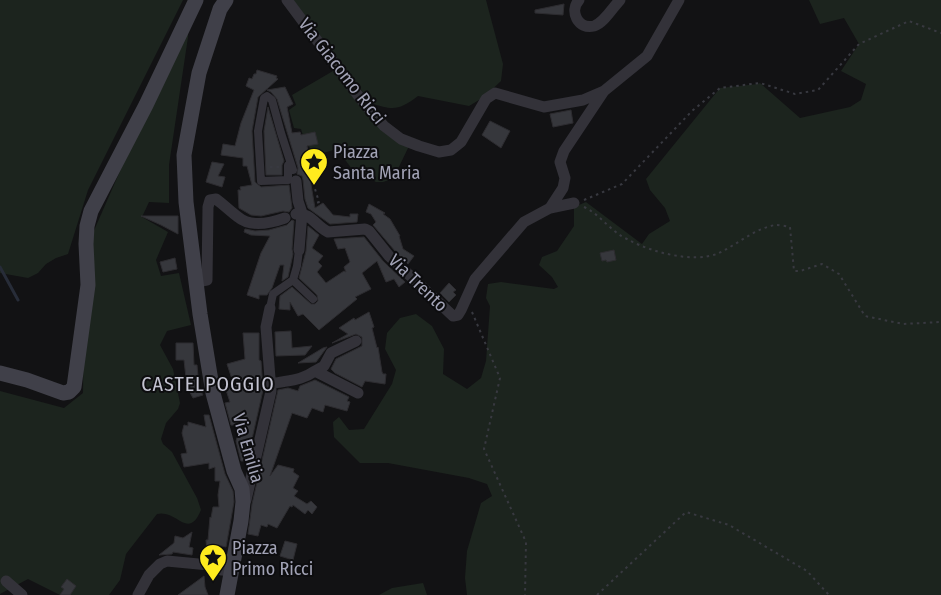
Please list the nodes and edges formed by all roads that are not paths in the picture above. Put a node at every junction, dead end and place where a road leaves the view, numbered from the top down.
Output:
1 (196, 0) edge
2 (226, 0) edge
3 (287, 0) edge
4 (579, 0) edge
5 (620, 0) edge
6 (679, 0) edge
7 (604, 91) junction
8 (291, 171) junction
9 (574, 203) road end
10 (550, 208) junction
11 (300, 212) junction
12 (299, 250) joint
13 (293, 280) junction
14 (196, 282) junction
15 (313, 299) dead end
16 (270, 308) joint
17 (356, 341) dead end
18 (315, 371) junction
19 (0, 373) edge
20 (271, 384) junction
21 (358, 393) dead end
22 (241, 521) junction
23 (231, 571) junction
24 (6, 581) dead end
25 (22, 595) edge
26 (138, 595) edge
27 (226, 595) edge

1 - 19 main road
2 - 14 main road, Via Emilia
3 - 7 street, Via Giacomo Ricci
4 - 5 street
6 - 7 street, Via Giacomo Ricci
7 - 10 street, Via Trento
8 - 8 street
8 - 11 street
9 - 10 street, Via Trento
10 - 11 street, Via Trento
11 - 12 street
11 - 14 street
12 - 13 street
13 - 15 street
13 - 16 street
14 - 22 main road, Via Emilia
16 - 20 street
17 - 18 street
18 - 20 street
18 - 21 street
20 - 22 street
22 - 23 main road, Via Emilia
23 - 26 street
23 - 27 main road, Via Emilia
24 - 25 street

